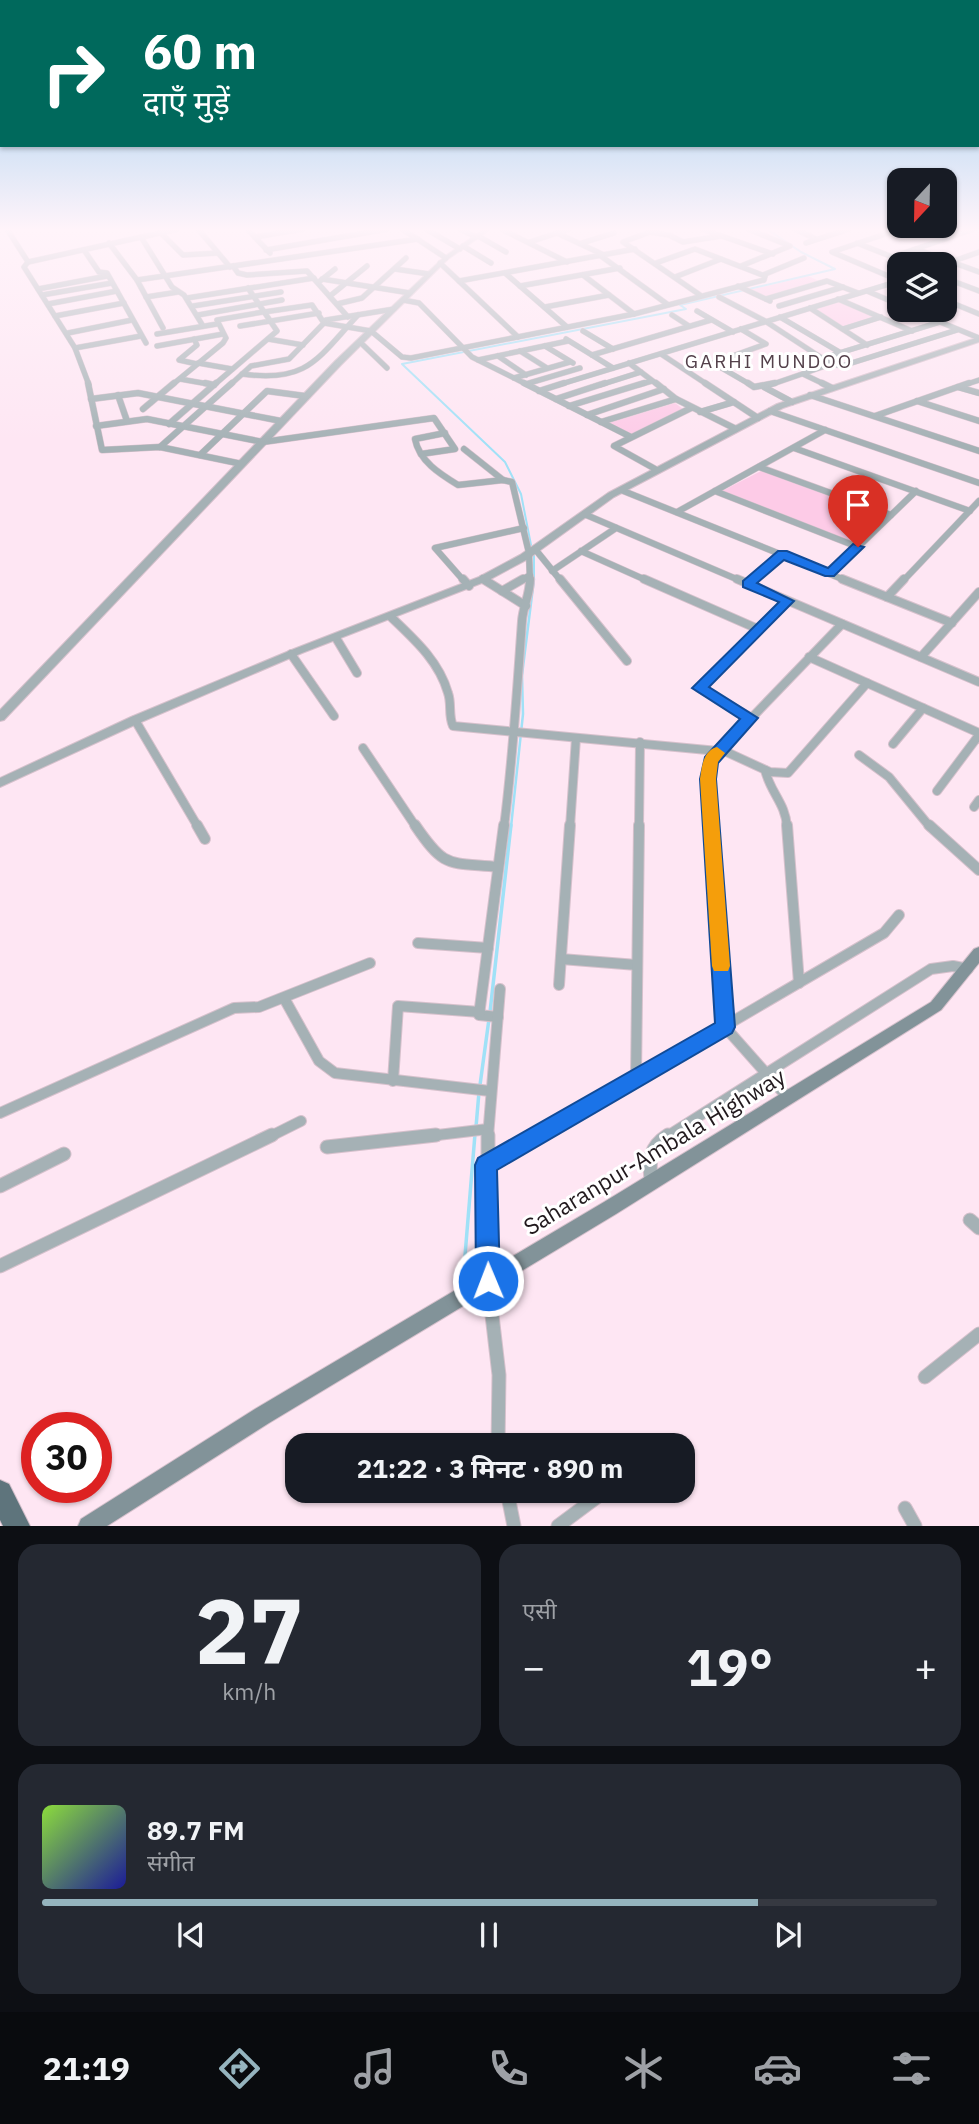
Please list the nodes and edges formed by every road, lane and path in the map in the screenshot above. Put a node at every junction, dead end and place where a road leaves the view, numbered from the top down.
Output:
1 (45, 300) edge
2 (68, 300) edge
3 (122, 300) edge
4 (148, 300) edge
5 (189, 300) edge
6 (232, 300) edge
7 (255, 300) edge
8 (281, 300) edge
9 (334, 300) edge
10 (353, 300) edge
11 (403, 300) edge
12 (414, 300) edge
13 (479, 300) edge
14 (537, 300) edge
15 (581, 300) edge
16 (616, 300) edge
17 (662, 300) edge
18 (681, 300) edge
19 (725, 300) edge
20 (768, 300) edge
21 (798, 300) edge
22 (834, 300) edge
23 (841, 300) edge
24 (124, 303) junction
25 (48, 304) junction
26 (258, 304) junction
27 (337, 304) junction
28 (667, 304) junction
29 (957, 305) edge
30 (193, 306) junction
31 (779, 306) junction
32 (545, 307) junction
33 (810, 308) junction
34 (394, 309) junction
35 (697, 311) dead end
36 (263, 312) junction
37 (319, 313) junction
38 (793, 313) junction
39 (634, 314) junction
40 (979, 314) edge
41 (198, 315) junction
42 (358, 315) junction
43 (671, 315) dead end
44 (55, 316) junction
45 (348, 317) junction
46 (780, 317) junction
47 (881, 317) junction
48 (132, 320) junction
49 (711, 320) junction
50 (270, 321) junction
51 (765, 321) junction
52 (324, 322) junction
53 (940, 322) joint
54 (217, 324) junction
55 (203, 326) junction
56 (240, 326) dead end
57 (689, 326) junction
58 (163, 327) dead end
59 (346, 327) junction
60 (567, 327) junction
61 (741, 329) junction
62 (843, 329) junction
63 (957, 330) junction
64 (371, 331) junction
65 (583, 331) dead end
66 (912, 331) junction
67 (733, 332) junction
68 (68, 333) junction
69 (557, 333) junction
70 (157, 334) dead end
71 (223, 334) junction
72 (141, 335) junction
73 (518, 337) junction
74 (194, 339) junction
75 (268, 339) junction
76 (818, 339) junction
77 (979, 339) edge
78 (568, 341) junction
79 (360, 342) junction
80 (146, 343) dead end
81 (799, 343) junction
82 (303, 345) junction
83 (545, 345) junction
84 (867, 345) junction
85 (157, 346) dead end
86 (75, 348) junction
87 (613, 349) junction
88 (465, 351) junction
89 (520, 351) junction
90 (841, 353) junction
91 (294, 354) junction
92 (661, 354) junction
93 (592, 355) junction
94 (498, 356) junction
95 (317, 358) junction
96 (823, 358) junction
97 (478, 360) junction
98 (570, 362) junction
99 (198, 363) junction
100 (629, 363) junction
101 (831, 364) junction
102 (387, 368) dead end
103 (547, 368) junction
104 (580, 368) junction
105 (613, 368) junction
106 (232, 369) junction
107 (640, 372) junction
108 (242, 374) junction
109 (526, 374) junction
110 (803, 374) junction
111 (591, 375) junction
112 (514, 378) junction
113 (180, 379) junction
114 (979, 380) edge
115 (652, 381) junction
116 (526, 384) junction
117 (214, 385) junction
118 (764, 387) junction
119 (958, 387) junction
120 (832, 388) junction
121 (664, 389) junction
122 (539, 391) junction
123 (979, 393) edge
124 (118, 395) junction
125 (810, 396) junction
126 (158, 397) junction
127 (305, 397) junction
128 (91, 399) junction
129 (556, 399) junction
130 (676, 399) junction
131 (917, 401) junction
132 (734, 402) junction
133 (792, 402) junction
134 (192, 404) junction
135 (569, 406) junction
136 (205, 407) junction
137 (691, 408) junction
138 (144, 409) dead end
139 (770, 411) junction
140 (700, 412) junction
141 (244, 414) junction
142 (587, 415) junction
143 (874, 416) junction
144 (758, 418) junction
145 (127, 421) junction
146 (281, 421) junction
147 (979, 421) edge
148 (601, 422) junction
149 (169, 424) junction
150 (96, 426) junction
151 (183, 426) junction
152 (736, 429) junction
153 (825, 430) junction
154 (445, 433) junction
155 (222, 434) junction
156 (631, 437) junction
157 (262, 442) junction
158 (160, 447) junction
159 (794, 448) junction
160 (464, 449) dead end
161 (979, 451) edge
162 (421, 454) junction
163 (200, 456) junction
164 (242, 464) junction
165 (759, 467) junction
166 (657, 470) junction
167 (503, 480) junction
168 (979, 483) edge
169 (621, 489) junction
170 (715, 491) junction
171 (916, 491) junction
172 (979, 501) edge
173 (970, 511) junction
174 (677, 512) junction
175 (584, 514) junction
176 (891, 515) junction
177 (524, 528) junction
178 (616, 528) junction
179 (858, 547) junction
180 (532, 551) junction
181 (581, 551) junction
182 (782, 554) junction
183 (552, 571) junction
184 (830, 574) junction
185 (530, 575) junction
186 (483, 579) junction
187 (748, 584) junction
188 (469, 586) junction
189 (502, 591) junction
190 (979, 592) edge
191 (887, 597) junction
192 (788, 601) junction
193 (526, 606) junction
194 (391, 617) junction
195 (952, 623) junction
196 (842, 624) junction
197 (758, 629) junction
198 (335, 638) junction
199 (291, 654) junction
200 (809, 657) junction
201 (921, 657) junction
202 (627, 661) dead end
203 (357, 673) dead end
204 (979, 682) edge
205 (867, 683) junction
206 (923, 708) junction
207 (334, 716) dead end
208 (0, 717) edge
209 (750, 718) junction
210 (135, 720) junction
211 (520, 733) junction
212 (979, 734) edge
213 (576, 737) junction
214 (640, 742) junction
215 (893, 744) dead end
216 (363, 748) dead end
217 (719, 750) junction
218 (859, 755) dead end
219 (765, 770) junction
220 (0, 783) edge
221 (937, 791) dead end
222 (205, 839) dead end
223 (498, 867) junction
224 (979, 870) edge
225 (899, 915) dead end
226 (418, 943) dead end
227 (488, 948) junction
228 (561, 959) junction
229 (975, 960) edge
230 (370, 963) dead end
231 (637, 965) junction
232 (799, 983) junction
233 (559, 985) dead end
234 (500, 989) dead end
235 (284, 998) junction
236 (489, 1015) junction
237 (725, 1027) junction
238 (766, 1072) junction
239 (636, 1079) junction
240 (393, 1081) junction
241 (483, 1090) junction
242 (788, 1098) junction
243 (0, 1113) edge
244 (301, 1121) dead end
245 (480, 1129) junction
246 (327, 1147) dead end
247 (64, 1154) dead end
248 (486, 1165) junction
249 (651, 1181) junction
250 (0, 1186) edge
251 (0, 1266) edge
252 (488, 1281) junction
253 (979, 1334) edge
254 (925, 1377) dead end
255 (498, 1433) edge
256 (0, 1493) edge
257 (509, 1503) edge
258 (588, 1503) edge
259 (905, 1507) dead end
260 (114, 1517) edge
261 (17, 1525) edge
262 (88, 1525) edge
263 (514, 1525) edge
264 (558, 1525) edge
265 (915, 1525) edge

1 - 25 street
2 - 25 street
3 - 24 street
4 - 58 street
5 - 30 street
6 - 30 street
7 - 26 street
8 - 26 street
9 - 27 street
10 - 27 street
11 - 34 street
12 - 88 street
13 - 73 street
14 - 32 street
15 - 32 street
16 - 39 street
17 - 28 street
18 - 28 street
19 - 51 street
20 - 31 street
21 - 31 street
22 - 33 street
23 - 47 street
24 - 44 street
24 - 48 street
25 - 44 street
26 - 36 street
26 - 41 street
27 - 45 street
28 - 39 street
29 - 40 street
30 - 41 street
31 - 38 street
32 - 60 street
33 - 38 street
33 - 62 street
34 - 42 street
34 - 64 street
35 - 49 street
36 - 37 street
36 - 50 street
36 - 54 street
37 - 50 street
37 - 52 street
38 - 46 street
39 - 60 street
41 - 55 street
42 - 45 street
42 - 59 street
43 - 57 street
44 - 68 street
45 - 52 street
46 - 51 street
46 - 76 street
47 - 62 street
47 - 66 street
48 - 68 street
48 - 72 street
49 - 57 street
49 - 67 street
50 - 56 street
50 - 75 street
51 - 61 street
51 - 81 street
52 - 59 street
52 - 82 street
53 - 63 street
53 - 66 street
54 - 55 street
54 - 71 street
55 - 70 street
57 - 87 street
59 - 64 street
59 - 95 street
60 - 69 street
61 - 67 street
61 - 118 street
62 - 84 street
63 - 77 street
63 - 101 street
64 - 79 street
64 - 88 street
65 - 87 street
66 - 84 street
67 - 92 street
68 - 86 street
69 - 73 street
69 - 78 street
71 - 74 street
71 - 99 street
72 - 80 street
72 - 86 street
73 - 88 street
74 - 85 street
74 - 99 street
75 - 82 street
75 - 106 street
76 - 81 street
76 - 90 street
77 - 120 street
78 - 83 street
78 - 93 street
79 - 102 street
79 - 127 street
81 - 96 street
82 - 91 street
83 - 89 street
83 - 98 street
84 - 90 street
86 - 128 street
87 - 93 street
88 - 97 street
89 - 94 street
89 - 103 street
90 - 96 street
91 - 95 street
91 - 108 street
92 - 100 street
92 - 132 street
93 - 105 street
94 - 97 street
94 - 109 street
95 - 108 street
96 - 101 street
97 - 112 street
98 - 103 street
98 - 104 street
99 - 106 street
99 - 113 street
100 - 105 street
100 - 107 street
101 - 110 street
103 - 109 street
104 - 111 street
104 - 116 street
105 - 111 street
106 - 117 street
107 - 115 street
107 - 129 street
108 - 136 street
109 - 112 street
110 - 118 street
110 - 120 street
111 - 122 street
112 - 116 street
113 - 117 street
113 - 126 street
114 - 119 street
115 - 121 street
115 - 135 street
116 - 122 street
117 - 134 street
118 - 133 street
119 - 123 street
119 - 131 street
120 - 125 street
121 - 130 street
121 - 142 street
122 - 129 street
124 - 126 street
124 - 128 street
124 - 145 street
125 - 133 street
125 - 143 street
126 - 134 street
126 - 138 street
127 - 141 street
127 - 146 street
128 - 150 street
129 - 135 street
130 - 137 street
130 - 148 street
131 - 143 street
131 - 147 street
132 - 140 street
132 - 144 street
133 - 139 street
134 - 136 street
134 - 149 street
135 - 142 street
136 - 141 street
136 - 151 street
137 - 140 street
137 - 156 street
139 - 144 street
139 - 153 street
140 - 152 street
141 - 146 street
141 - 155 street
142 - 148 street
143 - 161 street
144 - 152 street
145 - 149 street
145 - 150 street
146 - 157 street
148 - 156 street
149 - 151 street
150 - 158 street
151 - 155 street
151 - 158 street
152 - 166 street
153 - 159 street
153 - 168 street
154 - 157 street
154 - 162 street
154 - 162 street
155 - 157 street
155 - 163 street
156 - 166 street
157 - 164 street
158 - 163 street
159 - 165 street
159 - 171 street
160 - 167 street
162 - 167 street
163 - 164 street
164 - 208 street
165 - 170 street
165 - 176 street
166 - 169 street
167 - 177 street
169 - 174 street
169 - 175 street
170 - 174 street
170 - 179 street
171 - 173 street
171 - 176 street
172 - 173 street
173 - 191 street
174 - 182 street
175 - 178 street
175 - 180 street
176 - 179 street
177 - 180 street
177 - 188 street
178 - 181 street
178 - 187 street
179 - 184 street
180 - 183 street
180 - 185 street
180 - 186 street
181 - 183 street
181 - 197 street
182 - 184 street
182 - 187 street
183 - 202 street
184 - 191 street
185 - 189 street
185 - 193 street
186 - 188 street
186 - 189 street
187 - 192 street
188 - 194 street
189 - 193 street
190 - 195 street
191 - 195 street
192 - 196 street
192 - 197 street
193 - 211 street
194 - 198 street
194 - 211 street
195 - 201 street
196 - 200 street
196 - 201 street
197 - 209 street
198 - 199 street
198 - 203 street
199 - 207 street
199 - 210 street
200 - 205 street
200 - 209 street
201 - 204 street
205 - 206 street
205 - 219 street
206 - 212 street
206 - 215 street
209 - 217 street
210 - 220 street
210 - 222 street
211 - 213 street
211 - 223 street
212 - 221 street
213 - 214 street
213 - 228 street
214 - 217 street
214 - 231 street
216 - 223 street
217 - 219 street
217 - 237 street
218 - 224 street
219 - 232 street
223 - 227 street
225 - 232 street
226 - 227 street
227 - 236 street
228 - 231 street
228 - 233 street
229 - 238 street
229 - 242 main road, Saharanpur-Ambala Highway
230 - 235 street
231 - 239 street
232 - 237 street
234 - 236 street
235 - 240 street
235 - 243 street
236 - 240 street
236 - 241 street
237 - 238 street
237 - 239 street
238 - 242 street
238 - 249 street
239 - 248 street
240 - 241 street
241 - 245 street
242 - 249 main road, Saharanpur-Ambala Highway
244 - 251 street
245 - 246 street
245 - 248 street
247 - 250 street
248 - 252 street
249 - 252 main road, Saharanpur-Ambala Highway
252 - 255 street
252 - 260 main road, Saharanpur-Ambala Highway
253 - 254 street
256 - 261 highway
257 - 263 street
258 - 264 street
259 - 265 street
260 - 262 main road, Saharanpur-Ambala Highway

